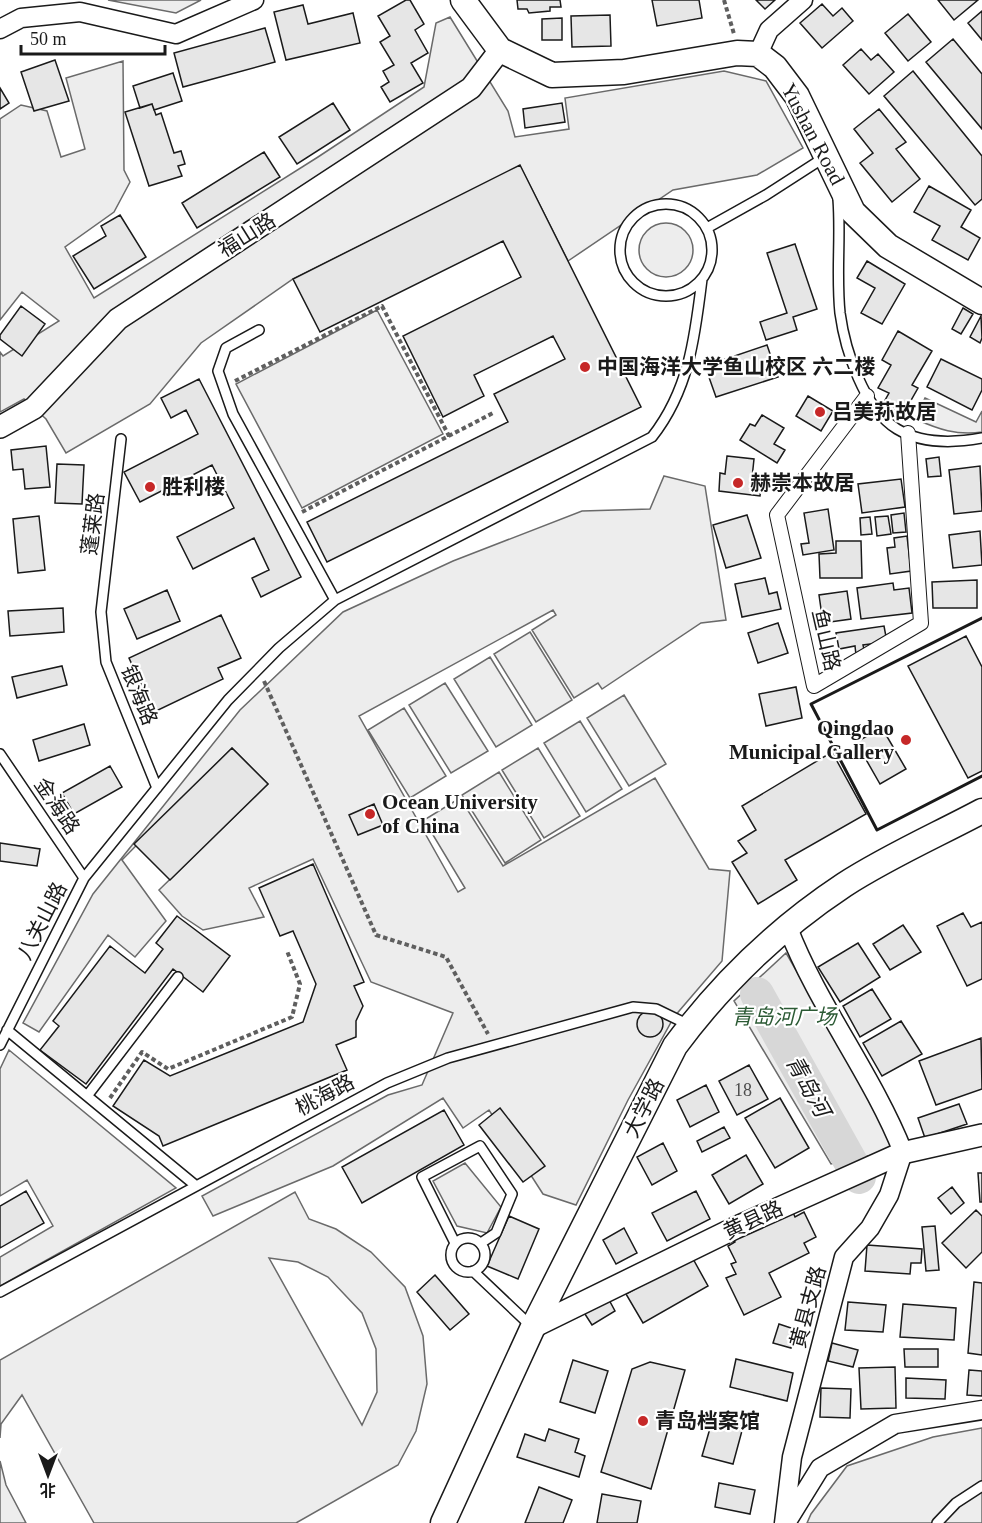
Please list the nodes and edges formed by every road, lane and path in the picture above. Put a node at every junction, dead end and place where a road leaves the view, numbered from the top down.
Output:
1 (254, 0) edge
2 (463, 0) edge
3 (724, 0) edge
4 (803, 0) edge
5 (733, 26) dead end
6 (0, 29) edge
7 (500, 50) junction
8 (758, 54) junction
9 (831, 166) junction
10 (707, 228) junction
11 (702, 279) junction
12 (982, 302) edge
13 (259, 330) dead end
14 (224, 387) junction
15 (867, 396) junction
16 (495, 412) dead end
17 (0, 427) edge
18 (908, 433) junction
19 (449, 436) junction
20 (982, 438) edge
21 (121, 439) dead end
22 (290, 518) junction
23 (335, 600) junction
24 (101, 612) joint
25 (258, 669) junction
26 (0, 754) edge
27 (157, 788) junction
28 (982, 811) edge
29 (84, 878) junction
30 (788, 928) junction
31 (287, 951) dead end
32 (178, 977) dead end
33 (690, 1026) junction
34 (7, 1030) junction
35 (0, 1045) edge
36 (494, 1046) junction
37 (87, 1096) junction
38 (102, 1109) junction
39 (982, 1136) edge
40 (903, 1152) junction
41 (195, 1185) junction
42 (455, 1243) junction
43 (481, 1243) junction
44 (472, 1271) junction
45 (0, 1292) edge
46 (533, 1327) junction
47 (982, 1410) edge
48 (982, 1486) edge
49 (443, 1523) edge
50 (785, 1523) edge
51 (937, 1523) edge

1 - 6 street
2 - 7 main road
3 - 5 path
4 - 8 street
7 - 8 main road
7 - 17 street, 福山路
8 - 9 main road, Yushan Road
9 - 10 lane
9 - 12 main road, Yushan Road
9 - 15 lane
10 - 11 lane
10 - 11 lane
11 - 23 lane, 八关山路
13 - 14 lane
14 - 19 path
14 - 22 lane
15 - 18 lane
15 - 18 street, 鱼山路
16 - 19 path
18 - 20 lane
19 - 22 path
21 - 24 lane, 蓬莱路
22 - 23 lane
23 - 25 lane, 八关山路
24 - 27 lane, 银海路
25 - 27 lane, 八关山路
25 - 36 path
26 - 29 lane, 金海路
27 - 29 lane, 八关山路
28 - 30 main road, 大学路
29 - 34 lane, 八关山路
30 - 33 main road, 大学路
30 - 40 street
31 - 38 path
32 - 37 lane
33 - 36 lane, 桃海路
33 - 46 main road, 大学路
34 - 35 lane, 八关山路
34 - 37 lane
36 - 41 lane, 桃海路
37 - 38 lane
38 - 41 lane
39 - 40 street, 黄县路
40 - 46 street, 黄县路
40 - 50 street, 黄县支路
41 - 45 lane, 桃海路
42 - 43 lane
42 - 43 lane
42 - 44 lane
43 - 44 lane
44 - 46 lane
46 - 49 main road, 大学路
47 - 50 street
48 - 51 lane

